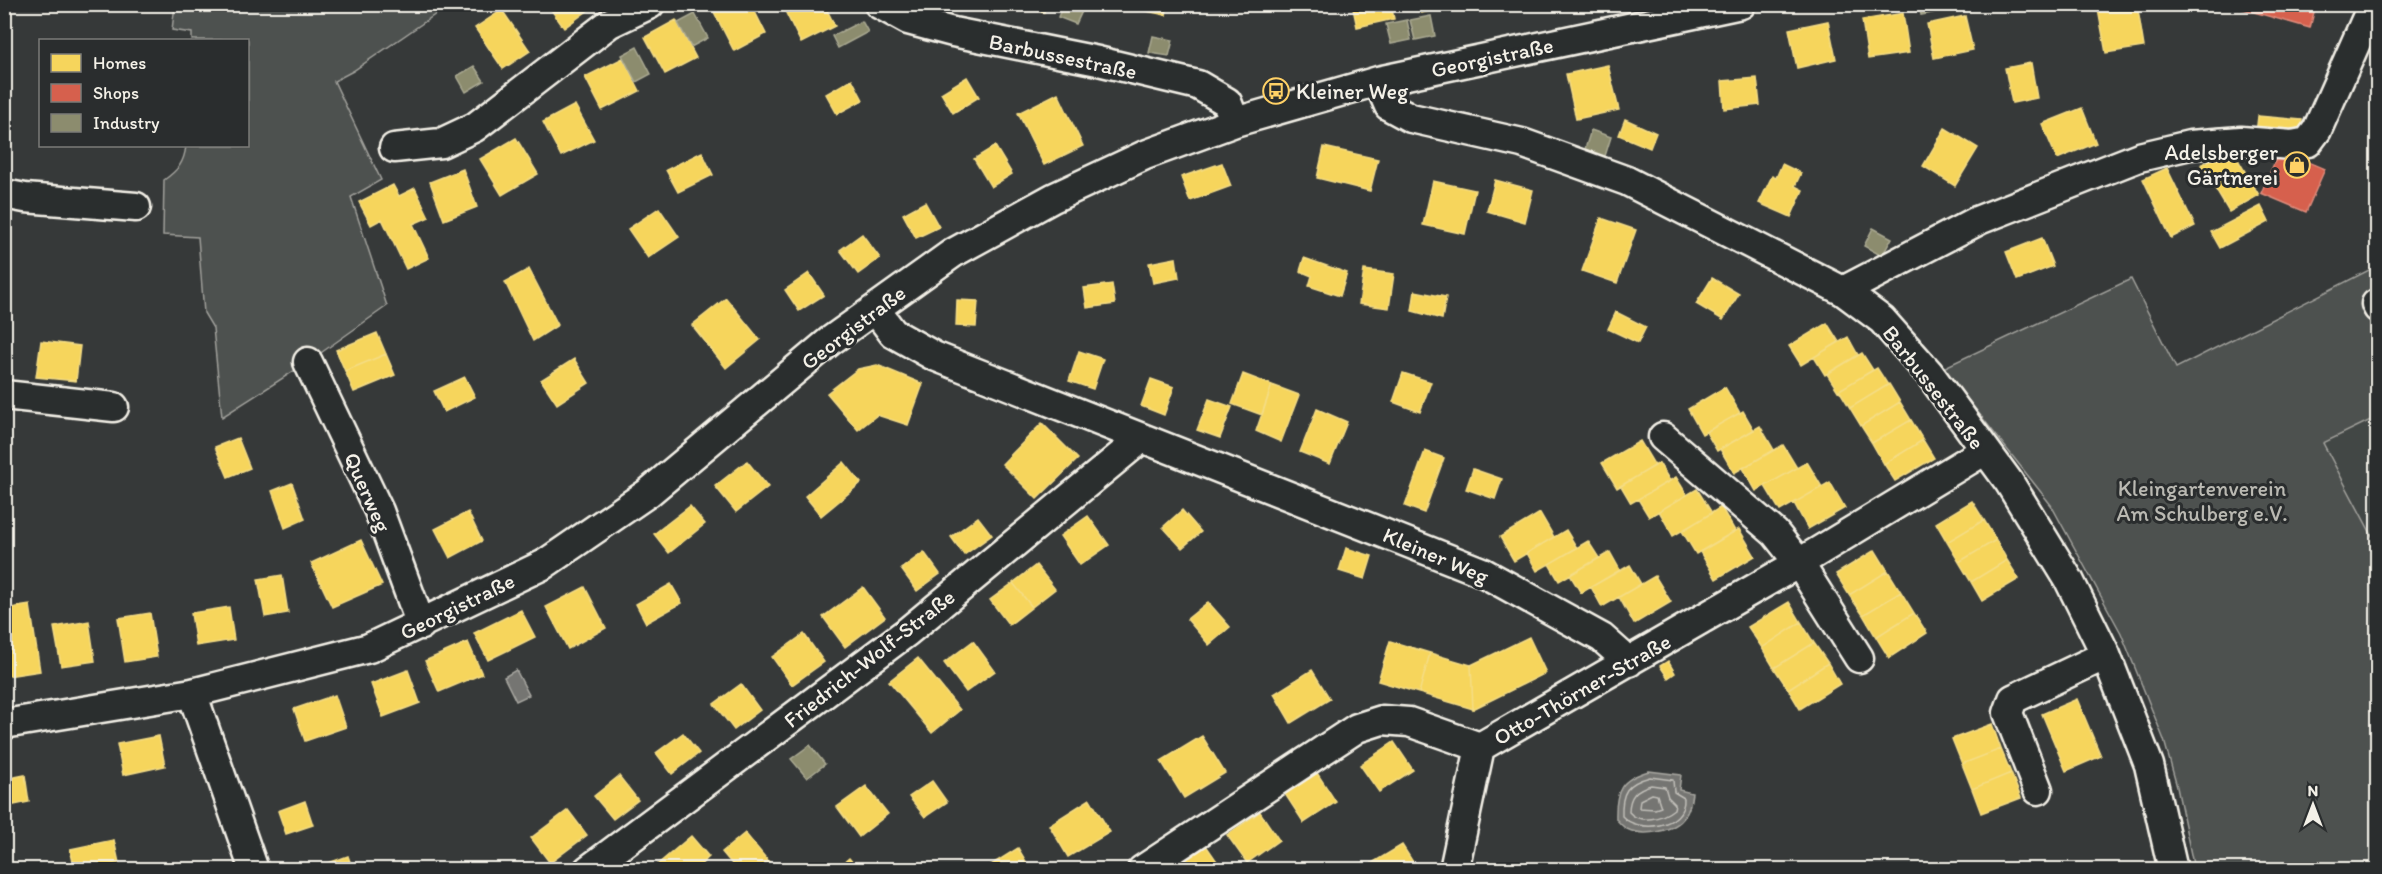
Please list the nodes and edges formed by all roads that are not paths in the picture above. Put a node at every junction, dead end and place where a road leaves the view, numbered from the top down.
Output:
1 (650, 4) edge
2 (879, 4) edge
3 (1741, 4) edge
4 (2373, 4) edge
5 (1378, 81) junction
6 (1235, 122) junction
7 (394, 148) dead end
8 (4, 194) edge
9 (136, 207) dead end
10 (1843, 291) junction
11 (874, 309) junction
12 (308, 362) dead end
13 (4, 395) edge
14 (114, 407) dead end
15 (1662, 437) dead end
16 (1142, 438) junction
17 (1984, 451) junction
18 (1799, 563) junction
19 (421, 625) junction
20 (2106, 655) junction
21 (1859, 658) dead end
22 (1629, 662) junction
23 (192, 693) junction
24 (4, 724) edge
25 (1480, 747) junction
26 (2038, 790) dead end
27 (254, 870) edge
28 (588, 870) edge
29 (1142, 870) edge
30 (1454, 870) edge
31 (2173, 870) edge

1 - 7 street
2 - 6 street, Barbussestraße
3 - 5 street, Georgistraße
4 - 10 street
5 - 6 street, Georgistraße
5 - 10 street, Barbussestraße
6 - 11 street, Georgistraße
8 - 9 street
10 - 17 street, Barbussestraße
11 - 16 street, Kleiner Weg
11 - 19 street, Georgistraße
12 - 19 street, Querweg
13 - 14 street
15 - 18 street
16 - 22 street, Kleiner Weg
16 - 28 street, Friedrich-Wolf-Straße
17 - 18 street, Otto-Thörner-Straße
17 - 20 street, Barbussestraße
18 - 21 street
18 - 22 street, Otto-Thörner-Straße
19 - 23 street, Georgistraße
20 - 26 street
20 - 31 street, Barbussestraße
22 - 25 street, Otto-Thörner-Straße
23 - 24 street, Georgistraße
23 - 27 street
25 - 29 street, Otto-Thörner-Straße
25 - 30 street

